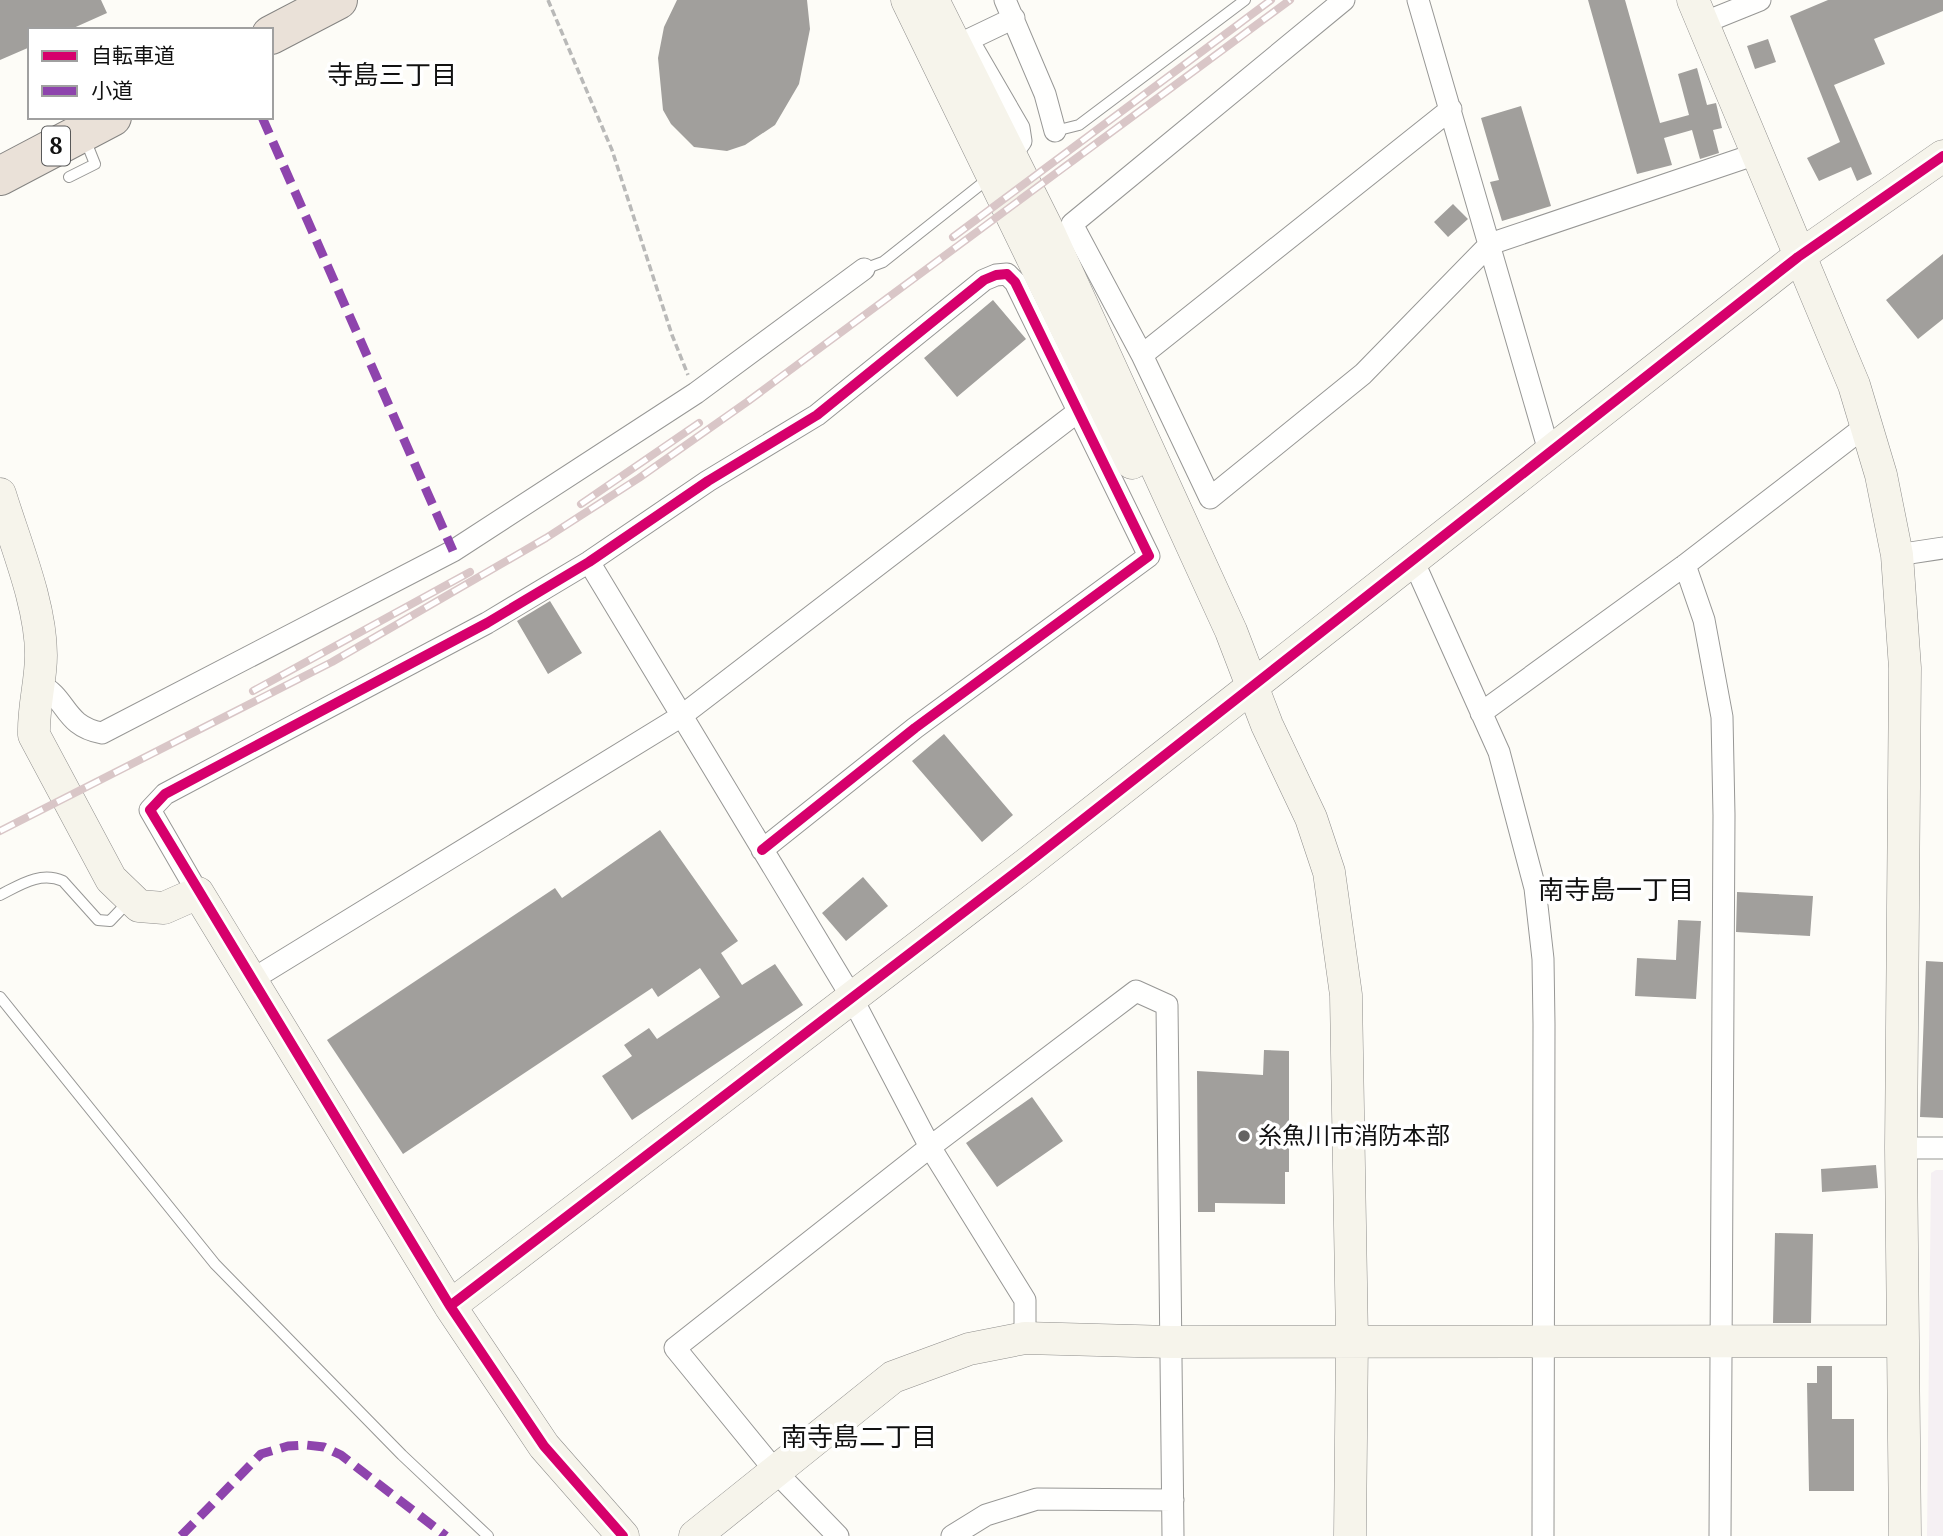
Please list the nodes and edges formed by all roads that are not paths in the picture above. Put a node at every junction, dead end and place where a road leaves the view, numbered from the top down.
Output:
1 (338, 0) edge
2 (895, 0) edge
3 (907, 0) edge
4 (933, 0) edge
5 (1245, 0) edge
6 (1344, 0) edge
7 (1418, 0) edge
8 (1759, 0) edge
9 (1010, 9) edge
10 (1698, 12) edge
11 (273, 33) edge
12 (1451, 109) junction
13 (950, 118) dead end
14 (97, 125) edge
15 (1055, 131) joint
16 (1756, 154) junction
17 (1943, 156) edge
18 (991, 173) junction
19 (0, 176) edge
20 (69, 177) dead end
21 (1490, 244) junction
22 (1798, 257) junction
23 (864, 268) joint
24 (1142, 355) junction
25 (1080, 410) junction
26 (1867, 425) junction
27 (1549, 451) junction
28 (0, 494) edge
29 (1943, 548) edge
30 (1897, 555) junction
31 (1412, 558) junction
32 (589, 562) junction
33 (1685, 565) junction
34 (39, 684) junction
35 (1251, 686) junction
36 (1480, 713) junction
37 (680, 717) junction
38 (762, 850) junction
39 (198, 893) junction
40 (0, 895) edge
41 (130, 900) junction
42 (253, 979) junction
43 (851, 996) junction
44 (0, 997) edge
45 (930, 1147) junction
46 (1901, 1148) junction
47 (1943, 1148) edge
48 (450, 1306) junction
49 (1025, 1338) junction
50 (1352, 1340) junction
51 (1546, 1340) junction
52 (1903, 1341) junction
53 (1171, 1342) junction
54 (1719, 1343) junction
55 (776, 1473) junction
56 (1173, 1500) junction
57 (488, 1536) edge
58 (623, 1536) edge
59 (695, 1536) edge
60 (838, 1536) edge
61 (952, 1536) edge
62 (1173, 1536) edge
63 (1350, 1536) edge
64 (1543, 1536) edge
65 (1720, 1536) edge
66 (1905, 1536) edge

1 - 11 highway
2 - 13 lane
3 - 18 street
4 - 18 street
5 - 15 lane
6 - 24 street
7 - 12 street
8 - 10 street
9 - 15 street
9 - 18 street
10 - 16 street
12 - 21 street
12 - 24 street
14 - 19 highway, 8
14 - 20 lane
16 - 21 street
16 - 22 street
17 - 22 street
18 - 23 lane
18 - 35 street
21 - 24 street
21 - 27 street
22 - 26 street
22 - 27 street
23 - 34 street
25 - 32 street
25 - 37 street
25 - 38 street
26 - 30 street
26 - 33 street
27 - 31 street
28 - 34 street
29 - 30 street
30 - 46 street
31 - 35 street
31 - 36 street
32 - 37 street
32 - 39 street
33 - 36 street
33 - 54 street
34 - 41 street
35 - 43 street
35 - 50 street
36 - 51 street
37 - 38 street
37 - 42 street
38 - 43 street
39 - 41 street
39 - 42 street
40 - 41 lane
42 - 48 street
43 - 45 street
43 - 48 street
44 - 57 lane
45 - 49 street
45 - 53 street
45 - 55 street
46 - 47 street
46 - 52 street
48 - 58 street
49 - 53 street
49 - 55 street
50 - 51 street
50 - 53 street
50 - 63 street
51 - 54 street
51 - 64 street
52 - 54 street
52 - 66 street
53 - 56 street
54 - 65 street
55 - 59 street
55 - 60 street
56 - 61 street
56 - 62 street

